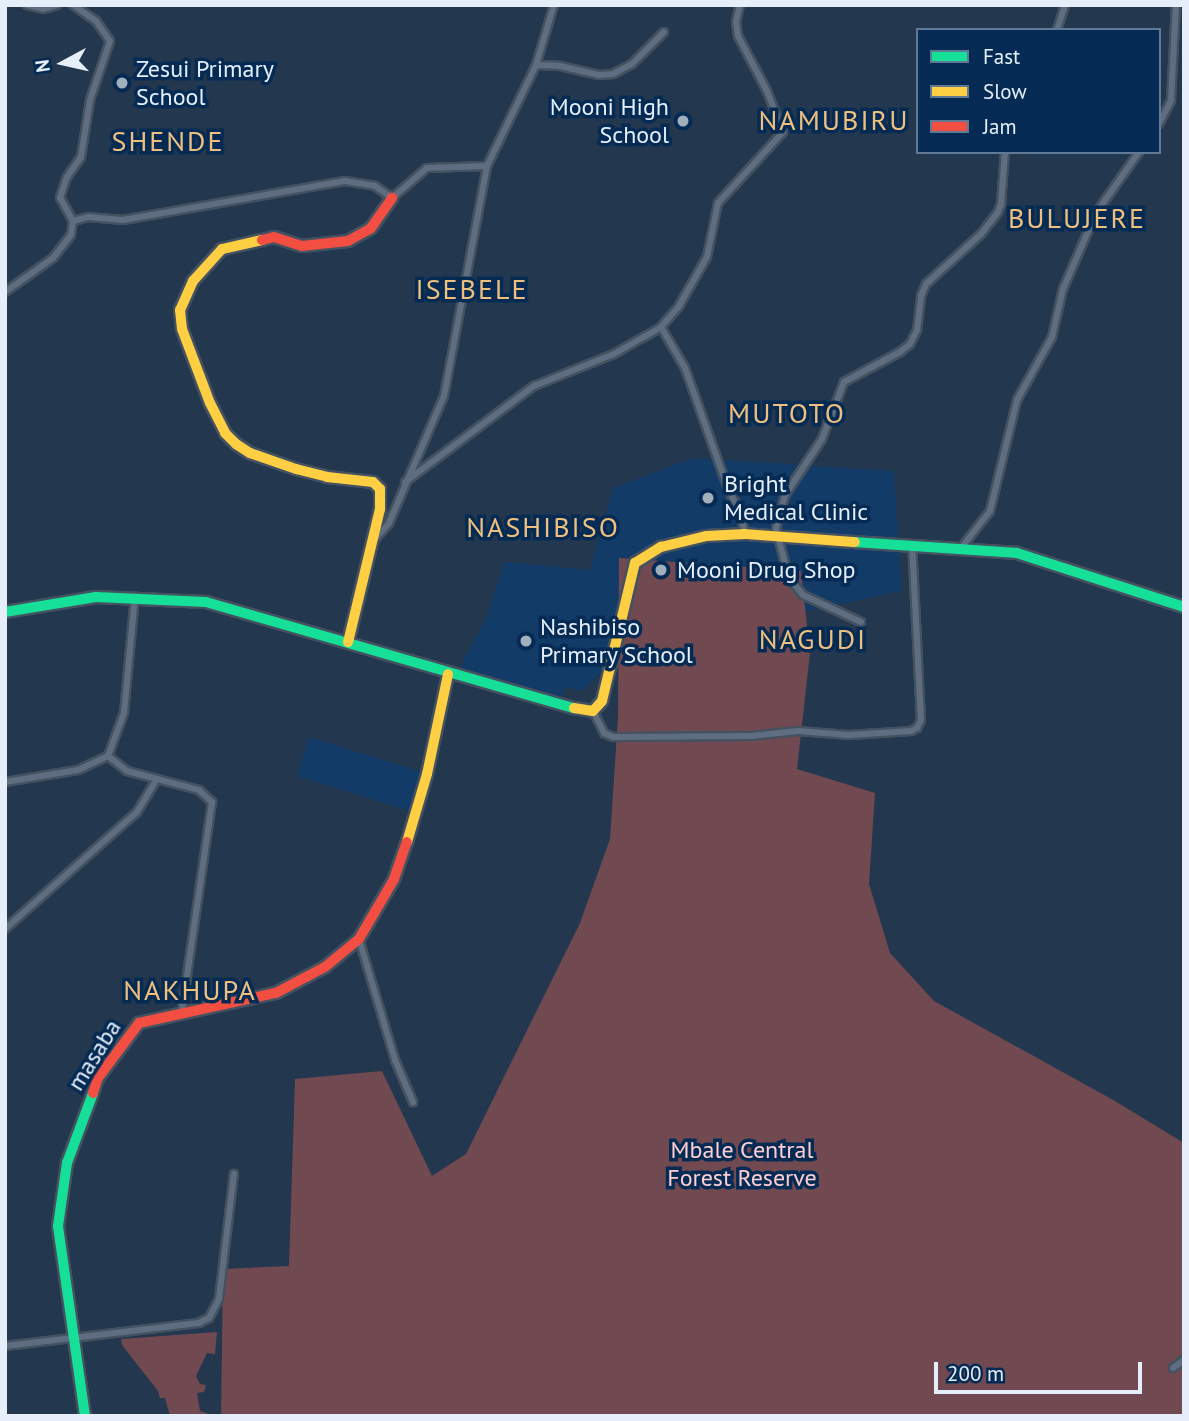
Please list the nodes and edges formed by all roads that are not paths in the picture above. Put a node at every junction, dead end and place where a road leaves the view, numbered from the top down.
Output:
1 (27, 5) edge
2 (57, 5) edge
3 (73, 5) edge
4 (554, 5) edge
5 (740, 5) edge
6 (1065, 5) edge
7 (1176, 5) edge
8 (1058, 28) edge
9 (664, 32) dead end
10 (536, 65) junction
11 (1161, 120) edge
12 (1005, 154) edge
13 (1138, 154) edge
14 (487, 166) junction
15 (392, 198) junction
16 (73, 221) junction
17 (5, 292) edge
18 (661, 327) junction
19 (405, 482) junction
20 (744, 534) junction
21 (778, 536) junction
22 (912, 544) junction
23 (369, 545) junction
24 (961, 548) junction
25 (135, 597) junction
26 (1184, 607) edge
27 (5, 612) edge
28 (861, 622) dead end
29 (348, 642) junction
30 (448, 674) junction
31 (593, 711) junction
32 (108, 756) junction
33 (156, 779) junction
34 (5, 782) edge
35 (5, 929) edge
36 (359, 939) junction
37 (182, 1012) junction
38 (413, 1102) dead end
39 (234, 1174) dead end
40 (72, 1340) junction
41 (5, 1346) edge
42 (1184, 1360) edge
43 (1172, 1368) dead end
44 (85, 1416) edge

1 - 2 street
3 - 16 street
4 - 10 street
5 - 18 street
6 - 8 street
7 - 11 street
9 - 10 street
10 - 14 street
12 - 21 street
13 - 24 street
14 - 15 street
14 - 19 street
15 - 16 street
15 - 23 street
16 - 17 street
18 - 19 street
18 - 20 street
19 - 23 street
20 - 21 street
20 - 31 street
21 - 22 street
21 - 28 street
22 - 24 street
22 - 31 street
23 - 29 street
24 - 26 street
25 - 27 street
25 - 29 street
25 - 32 street
29 - 30 street
30 - 31 street
30 - 36 street, masaba
32 - 33 street
32 - 34 street
33 - 35 street
33 - 37 street
36 - 37 street, masaba
36 - 38 street
37 - 40 street, masaba
39 - 40 street
40 - 41 street
40 - 44 street, masaba
42 - 43 street

